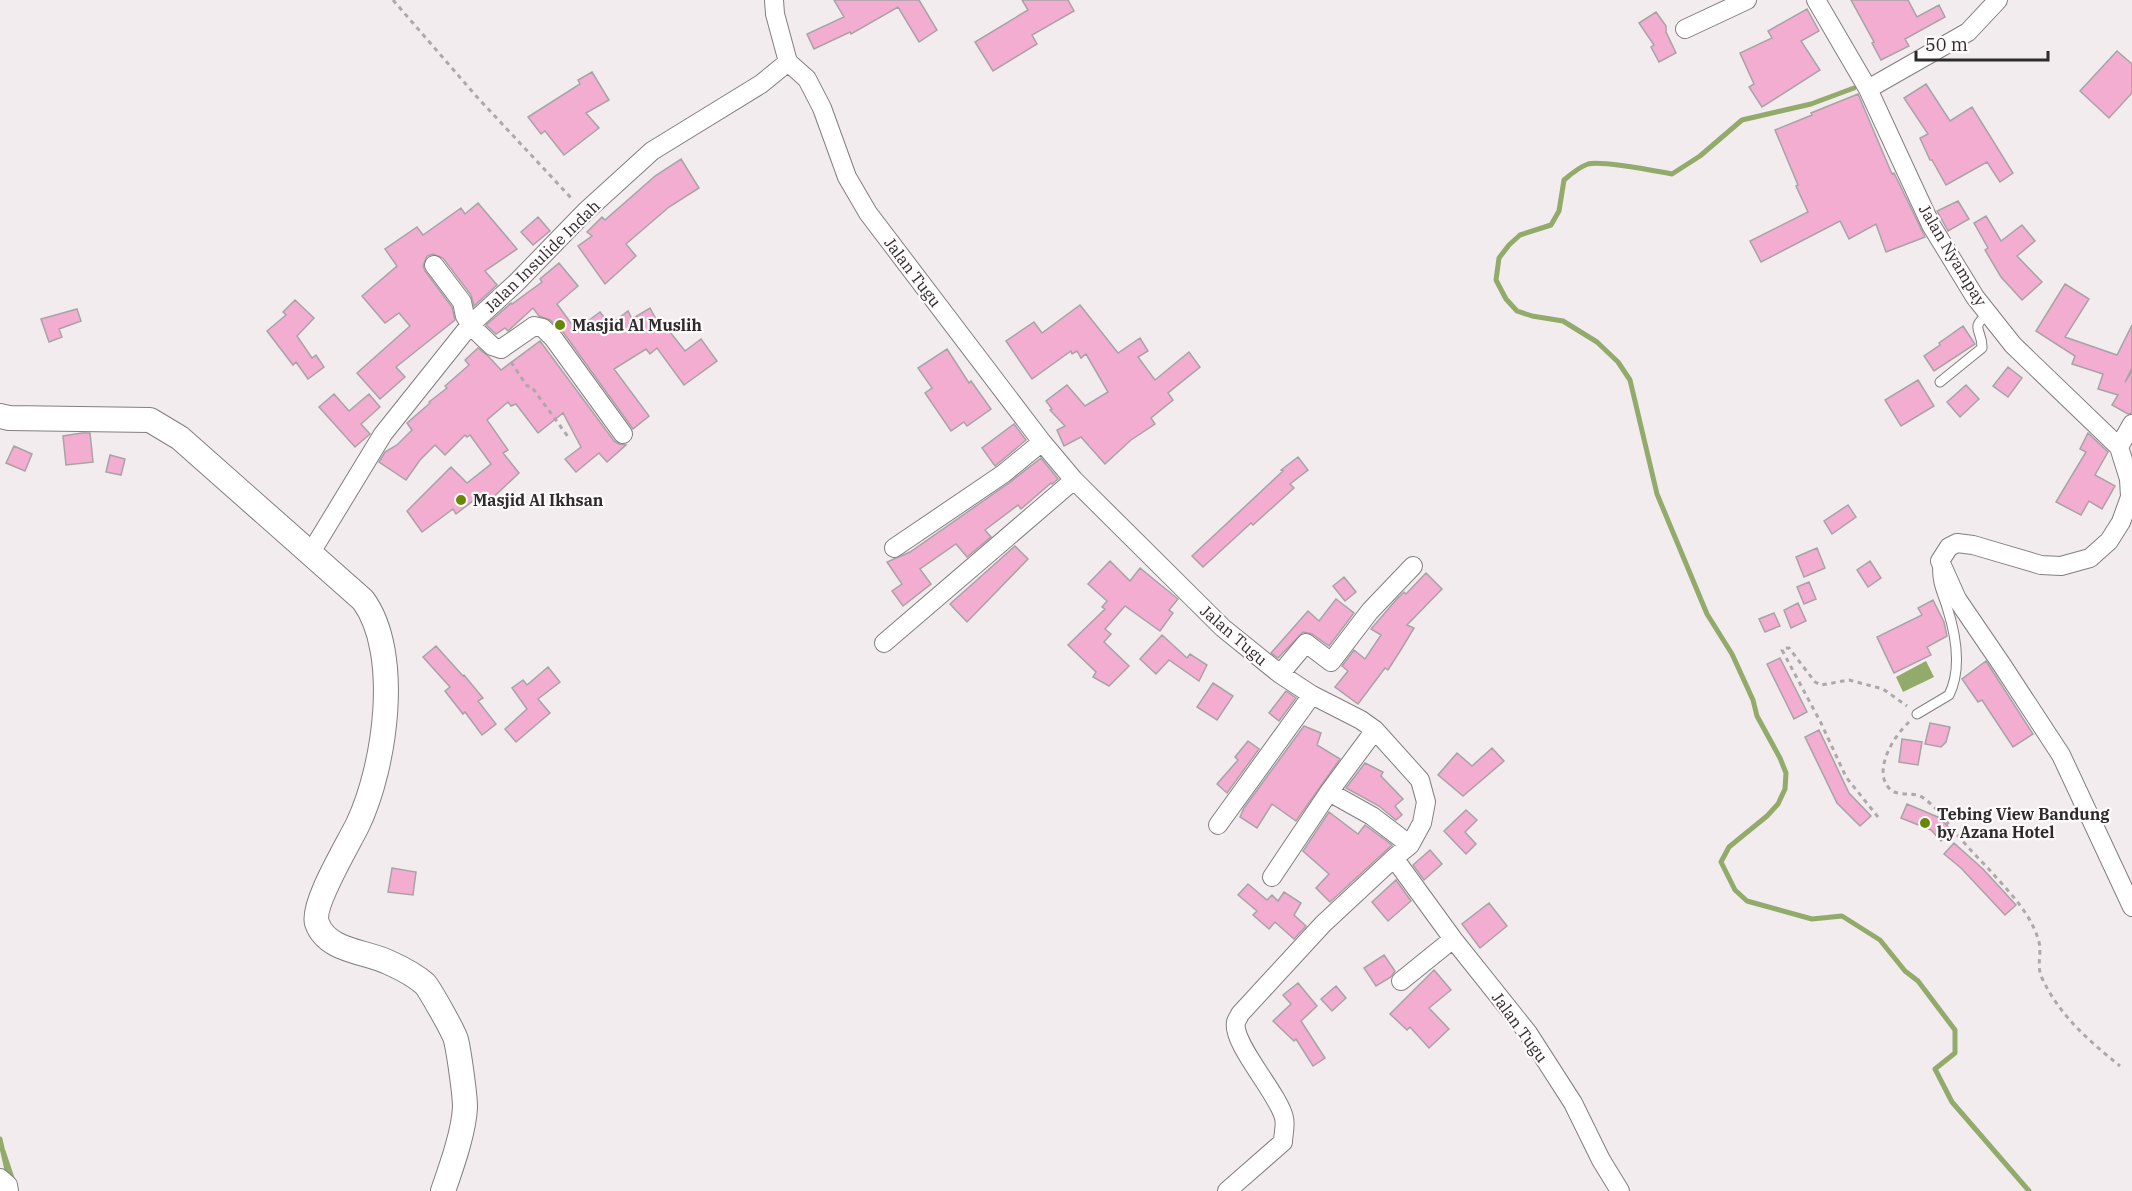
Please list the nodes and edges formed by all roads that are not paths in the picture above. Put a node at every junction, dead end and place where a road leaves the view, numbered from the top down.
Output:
1 (774, 0) edge
2 (1747, 0) edge
3 (1816, 0) edge
4 (1998, 0) edge
5 (1685, 29) dead end
6 (788, 62) junction
7 (1868, 89) junction
8 (434, 265) dead end
9 (1989, 314) junction
10 (470, 325) junction
11 (1940, 382) dead end
12 (0, 416) edge
13 (2132, 424) edge
14 (623, 434) dead end
15 (1042, 442) junction
16 (2119, 447) junction
17 (1074, 480) junction
18 (894, 548) dead end
19 (310, 554) junction
20 (1940, 561) junction
21 (1413, 566) dead end
22 (884, 643) dead end
23 (1280, 674) junction
24 (1312, 695) junction
25 (1917, 714) road end
26 (1375, 730) junction
27 (1329, 792) junction
28 (1218, 825) dead end
29 (1410, 845) junction
30 (1394, 858) junction
31 (1272, 878) dead end
32 (2132, 907) edge
33 (1453, 939) junction
34 (1401, 981) dead end
35 (0, 1178) edge
36 (9, 1191) edge
37 (443, 1191) edge
38 (1227, 1191) edge
39 (1620, 1191) edge

1 - 6 street
2 - 5 street
3 - 7 street, Jalan Nyampay
4 - 7 street
6 - 10 street, Jalan Insulide Indah
6 - 15 street, Jalan Tugu
7 - 9 street, Jalan Nyampay
8 - 10 street
9 - 11 lane
9 - 16 street, Jalan Nyampay
10 - 14 street
10 - 19 street, Jalan Insulide Indah
12 - 19 main road
13 - 16 street
15 - 17 street, Jalan Tugu
15 - 18 street
16 - 20 street
17 - 22 street
17 - 23 street, Jalan Tugu
19 - 37 main road
20 - 25 lane
20 - 32 street
21 - 23 street
23 - 24 street, Jalan Tugu
24 - 26 street, Jalan Tugu
24 - 28 street
26 - 27 street
26 - 29 street, Jalan Tugu
27 - 29 street
27 - 31 street
29 - 30 street, Jalan Tugu
30 - 33 street, Jalan Tugu
30 - 38 street
33 - 34 street
33 - 39 street, Jalan Tugu
35 - 36 street

